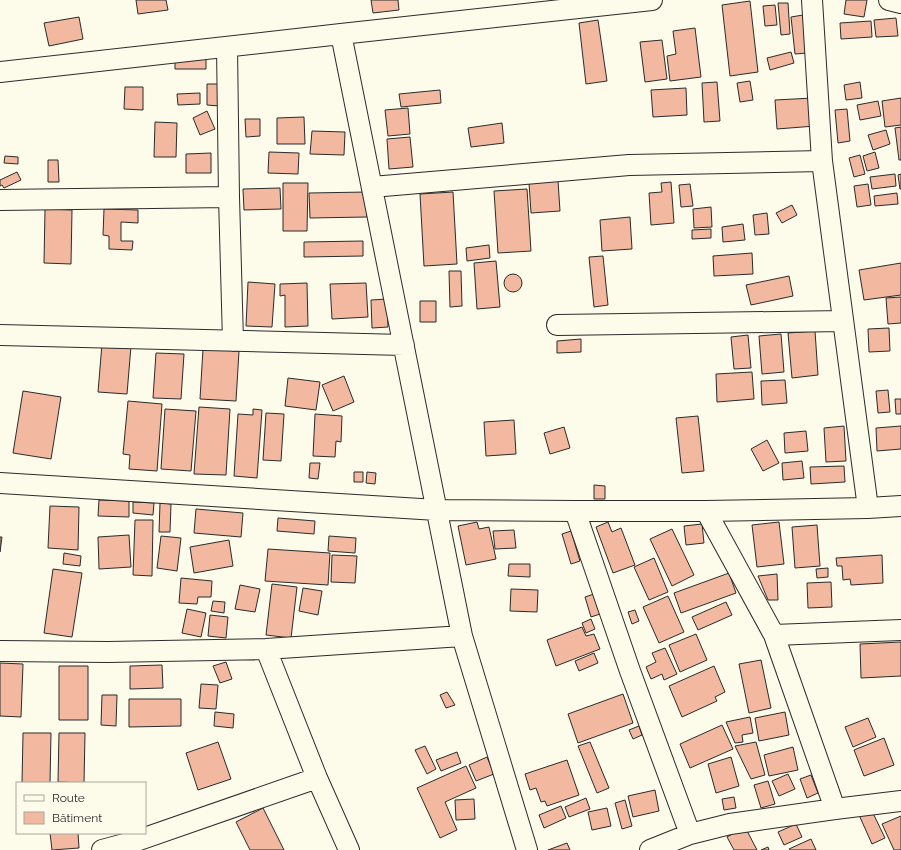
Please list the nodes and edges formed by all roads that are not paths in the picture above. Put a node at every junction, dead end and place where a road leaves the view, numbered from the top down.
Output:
1 (652, 0) edge
2 (812, 0) edge
3 (889, 0) edge
4 (901, 3) edge
5 (507, 8) edge
6 (341, 34) junction
7 (227, 47) junction
8 (0, 72) edge
9 (822, 161) junction
10 (372, 187) junction
11 (228, 197) junction
12 (0, 200) edge
13 (843, 321) junction
14 (558, 326) dead end
15 (0, 335) edge
16 (233, 341) junction
17 (404, 345) junction
18 (0, 483) edge
19 (901, 506) edge
20 (868, 508) junction
21 (437, 510) junction
22 (575, 511) junction
23 (706, 511) junction
24 (901, 630) edge
25 (774, 635) junction
26 (462, 636) junction
27 (266, 649) junction
28 (0, 651) edge
29 (318, 778) junction
30 (901, 801) edge
31 (835, 809) junction
32 (690, 834) junction
33 (102, 850) edge
34 (349, 850) edge
35 (527, 850) edge
36 (650, 850) edge

1 - 5 street
2 - 9 street
3 - 4 street
5 - 6 street
6 - 7 street
6 - 10 street
7 - 8 street
7 - 11 street
9 - 10 street
9 - 13 street
10 - 17 street
11 - 12 street
11 - 16 street
13 - 14 street
13 - 20 street
15 - 16 street
16 - 17 street
17 - 21 street
18 - 21 street
19 - 20 street
20 - 23 street
21 - 22 street
21 - 26 street
22 - 23 street
22 - 32 street
23 - 25 street
24 - 25 street
25 - 31 street
26 - 27 street
26 - 35 street
27 - 28 street
27 - 29 street
29 - 33 street
29 - 34 street
30 - 31 street
31 - 32 street
32 - 36 street

